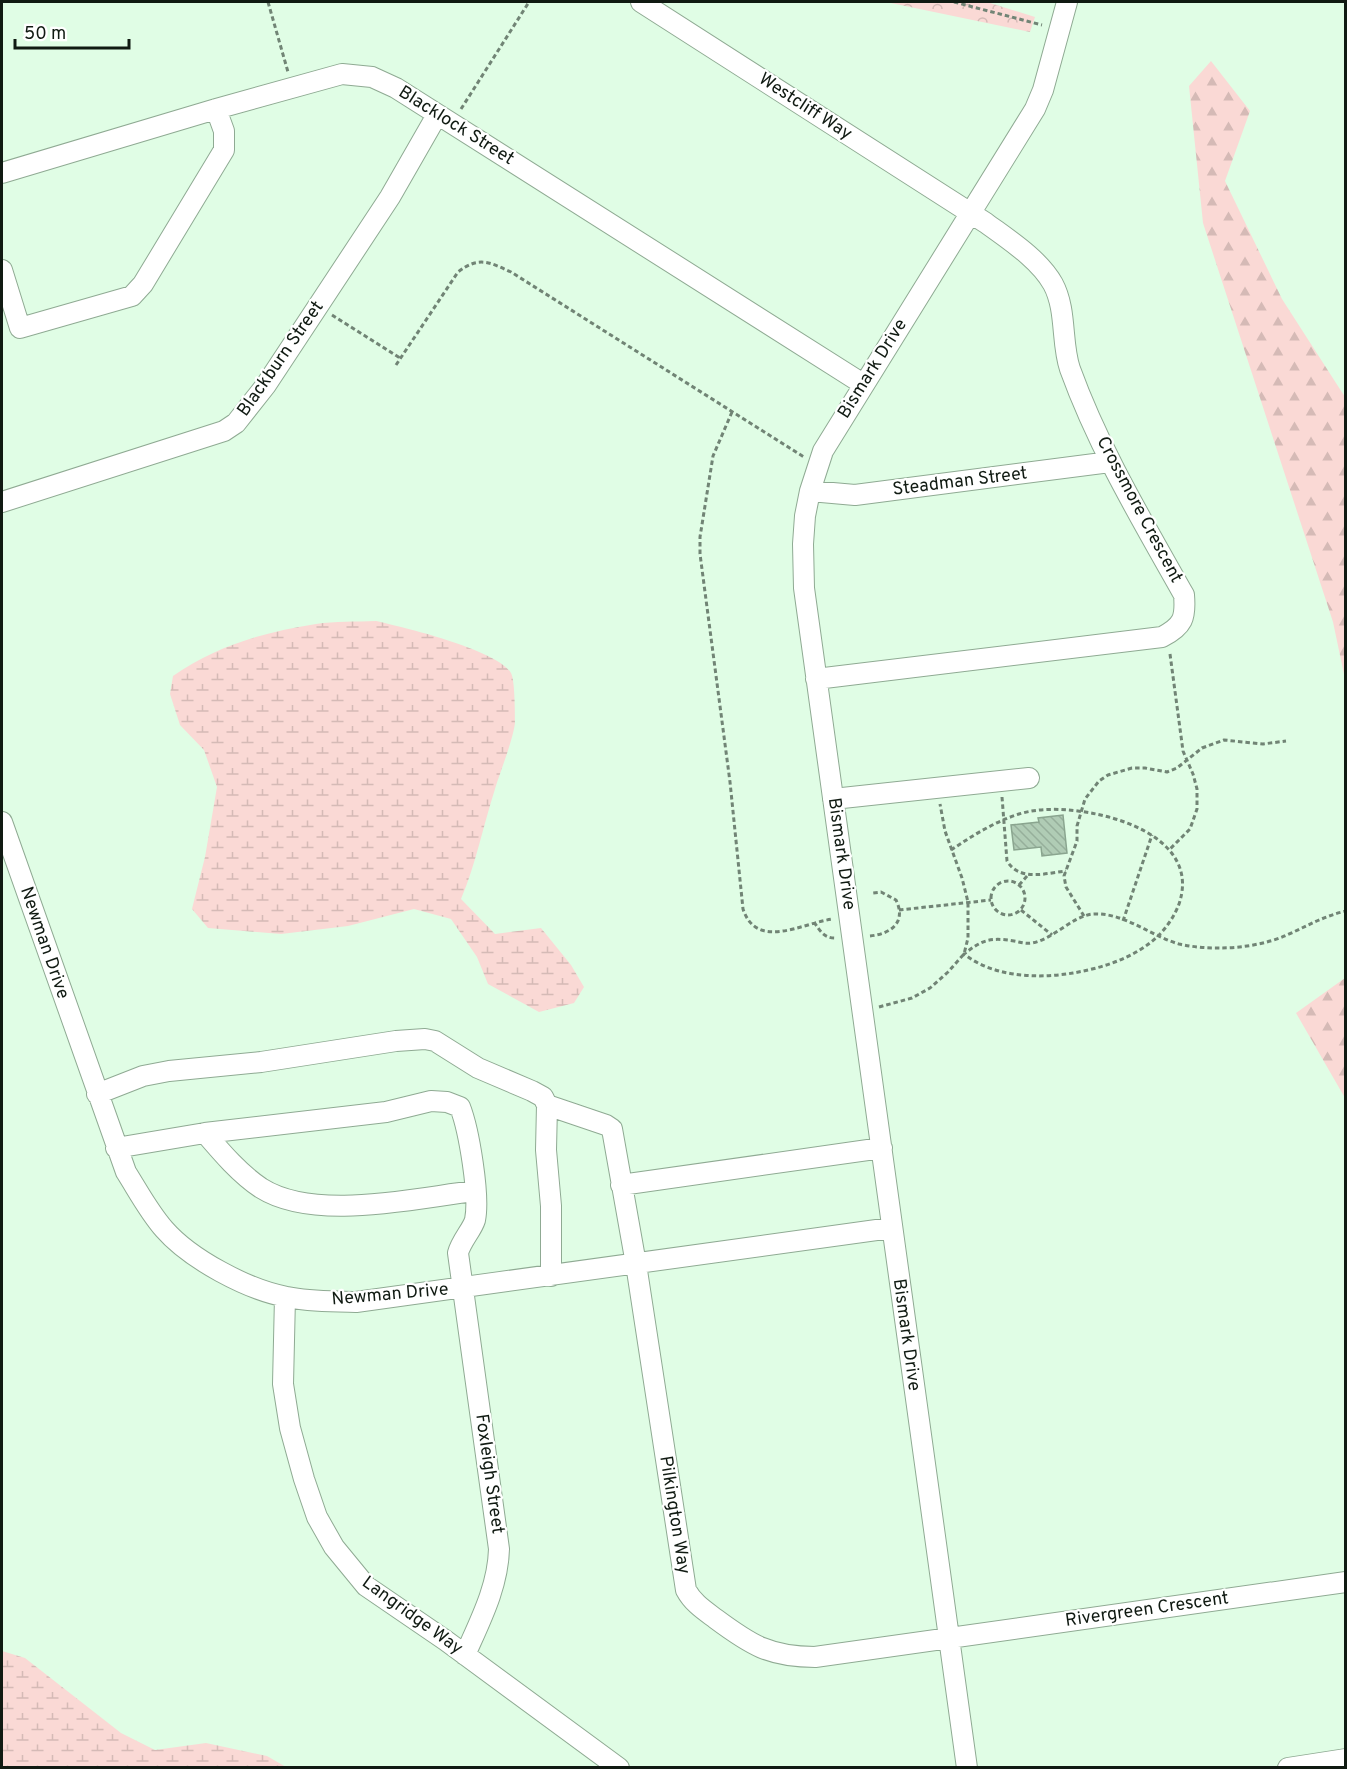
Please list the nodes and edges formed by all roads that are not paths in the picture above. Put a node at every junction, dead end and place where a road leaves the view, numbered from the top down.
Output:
1 (641, 2) edge
2 (1067, 2) edge
3 (216, 109) junction
4 (445, 120) junction
5 (2, 173) edge
6 (970, 213) junction
7 (2, 270) edge
8 (863, 384) junction
9 (1110, 462) junction
10 (810, 491) junction
11 (2, 502) edge
12 (816, 679) junction
13 (1029, 778) dead end
14 (833, 799) junction
15 (2, 822) edge
16 (97, 1094) junction
17 (547, 1105) junction
18 (205, 1133) junction
19 (116, 1148) junction
20 (882, 1148) junction
21 (621, 1185) junction
22 (475, 1191) junction
23 (891, 1228) junction
24 (636, 1264) junction
25 (551, 1276) junction
26 (462, 1288) junction
27 (285, 1297) junction
28 (1346, 1582) edge
29 (949, 1638) junction
30 (465, 1655) junction
31 (1346, 1759) edge
32 (619, 1767) edge
33 (967, 1767) edge
34 (1288, 1767) edge

1 - 6 street, Westcliff Way
2 - 6 street, Bismark Drive
3 - 4 street, Blacklock Street
3 - 5 street, Blacklock Street
3 - 7 street
4 - 8 street, Blacklock Street
4 - 11 street, Blackburn Street
6 - 8 street, Bismark Drive
6 - 9 street, Crossmore Crescent
8 - 10 street, Bismark Drive
9 - 10 street, Steadman Street
9 - 12 street, Crossmore Crescent
10 - 12 street, Bismark Drive
12 - 14 street, Bismark Drive
13 - 14 street
14 - 20 street, Bismark Drive
15 - 16 street, Newman Drive
16 - 17 street
16 - 19 street, Newman Drive
17 - 21 street, Pilkington Way
17 - 25 street
18 - 19 street, Foxleigh Street
18 - 22 street
18 - 22 street, Foxleigh Street
19 - 27 street, Newman Drive
20 - 21 street
20 - 23 street, Bismark Drive
21 - 24 street, Pilkington Way
22 - 26 street, Foxleigh Street
23 - 24 street, Newman Drive
23 - 29 street, Bismark Drive
24 - 25 street, Newman Drive
24 - 29 street, Pilkington Way
25 - 26 street, Newman Drive
26 - 27 street, Newman Drive
26 - 30 street, Foxleigh Street
27 - 30 street, Langridge Way
28 - 29 street, Rivergreen Crescent
29 - 33 street, Bismark Drive
30 - 32 street, Langridge Way
31 - 34 street

